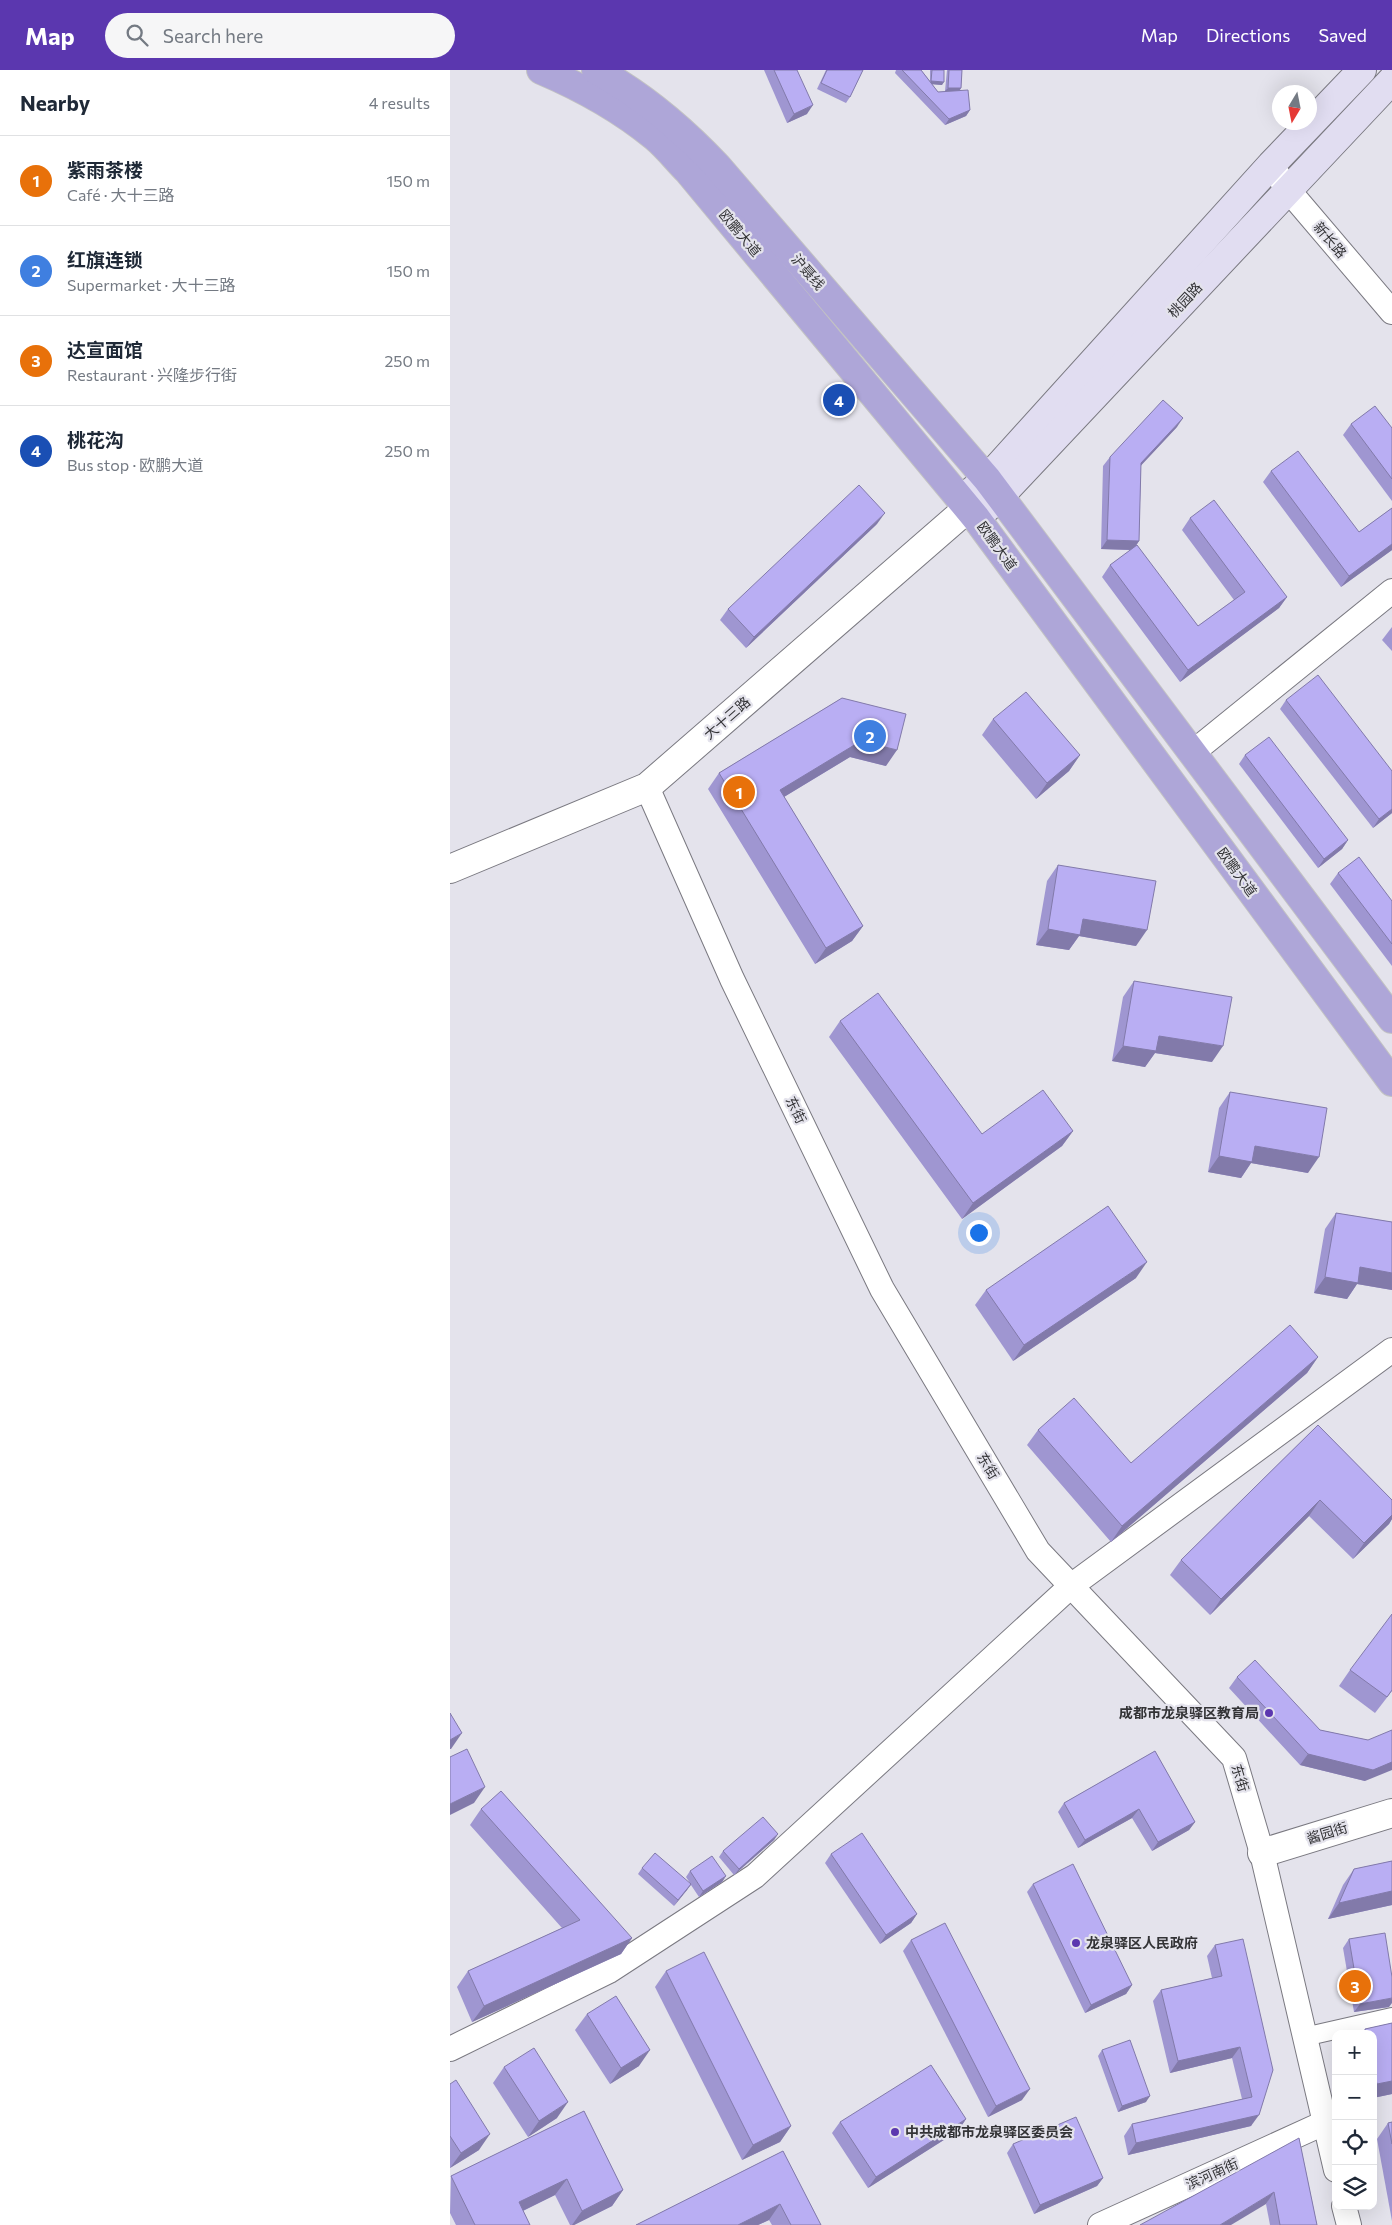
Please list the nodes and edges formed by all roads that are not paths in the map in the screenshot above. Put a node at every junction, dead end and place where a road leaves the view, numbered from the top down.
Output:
1 (541, 70) edge
2 (596, 70) edge
3 (1362, 70) edge
4 (1392, 80) edge
5 (1271, 165) junction
6 (1289, 191) junction
7 (1392, 312) edge
8 (994, 488) junction
9 (969, 509) junction
10 (1392, 590) edge
11 (1192, 753) junction
12 (647, 787) junction
13 (450, 869) edge
14 (1392, 1019) edge
15 (1392, 1082) edge
16 (1392, 1350) edge
17 (1071, 1586) junction
18 (1392, 1813) edge
19 (1262, 1853) junction
20 (1392, 2017) edge
21 (1304, 2036) junction
22 (450, 2049) edge
23 (1324, 2123) junction
24 (1335, 2165) edge
25 (1345, 2210) edge
26 (1100, 2225) edge
27 (1349, 2225) edge

1 - 9 highway, 欧鹏大道
2 - 8 highway, 沪聂线
3 - 5 main road
4 - 6 main road, 桃园路
5 - 6 street, 新长路
5 - 8 main road
6 - 7 street, 新长路
6 - 8 main road, 桃园路
8 - 9 main road, 桃园路
8 - 11 highway
9 - 12 street, 大十三路
9 - 15 highway, 欧鹏大道
10 - 11 street
11 - 14 highway
12 - 13 street, 大十三路
12 - 17 street, 东街
16 - 17 street
17 - 19 street, 东街
17 - 22 street
18 - 19 street, 酱园街
19 - 21 street, 东街
20 - 21 street
21 - 23 street, 东街
23 - 24 street, 东街
23 - 26 street, 滨河南街
25 - 27 street

